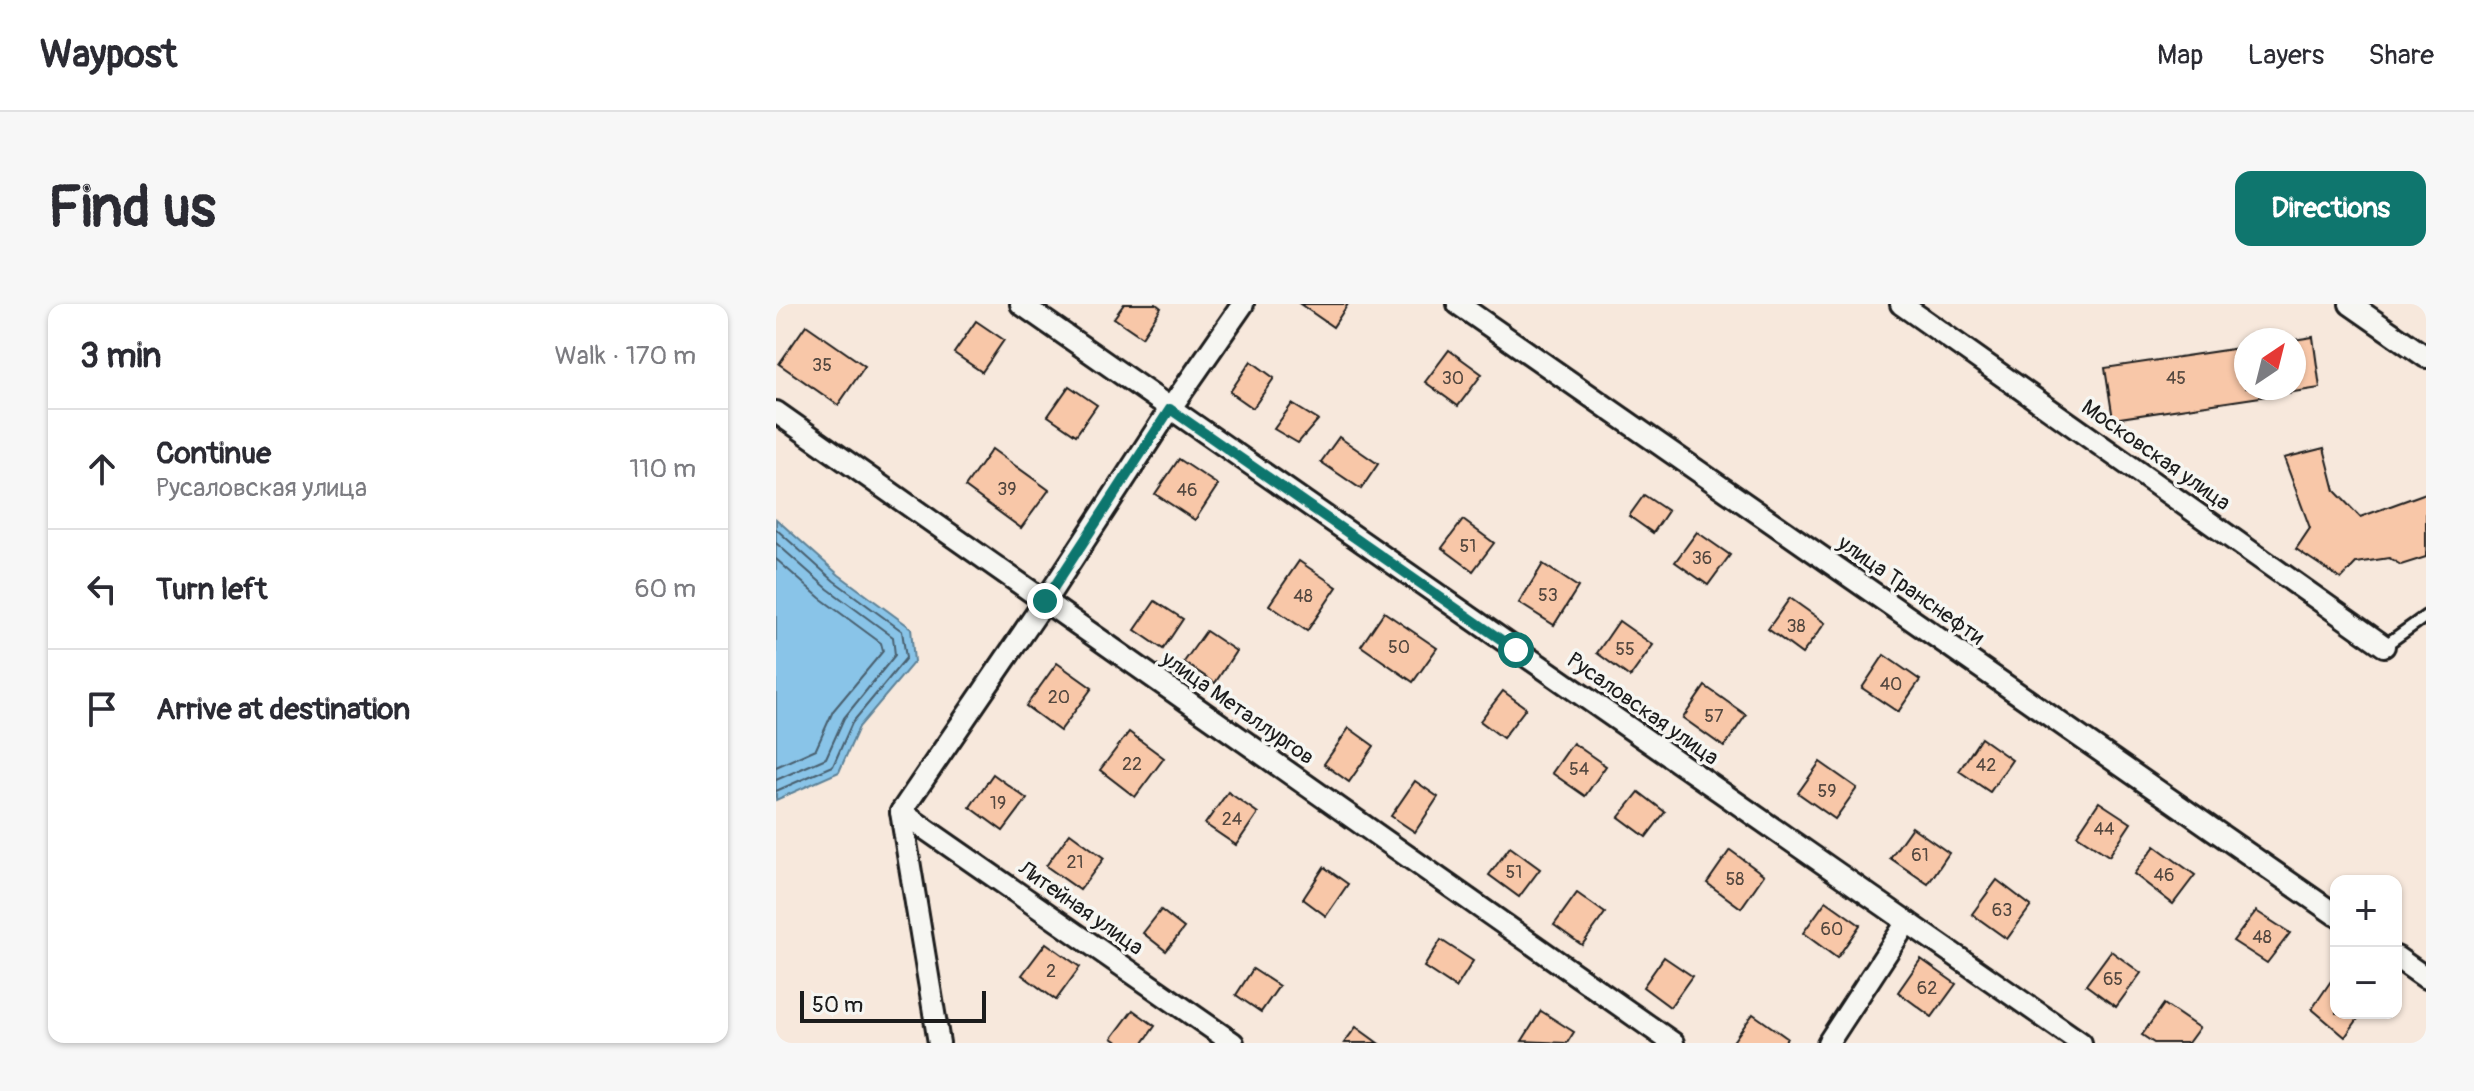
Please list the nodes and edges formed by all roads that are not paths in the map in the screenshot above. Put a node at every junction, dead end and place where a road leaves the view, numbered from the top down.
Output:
1 (1021, 304) edge
2 (1243, 304) edge
3 (1458, 304) edge
4 (1901, 304) edge
5 (2359, 306) edge
6 (2426, 357) edge
7 (1170, 409) junction
8 (776, 412) edge
9 (1045, 601) junction
10 (2426, 616) edge
11 (2384, 646) joint
12 (901, 812) junction
13 (2330, 911) edge
14 (1907, 922) junction
15 (2402, 961) edge
16 (2426, 978) edge
17 (939, 1043) edge
18 (1233, 1043) edge
19 (1673, 1043) edge
20 (1828, 1043) edge
21 (2081, 1043) edge

1 - 7 street, Русаловская улица
2 - 7 street
3 - 13 street, улица Транснефти
4 - 11 street, Московская улица
5 - 6 street
7 - 9 street
7 - 14 street, Русаловская улица
8 - 9 street, улица Металлургов
9 - 12 street
9 - 19 street, улица Металлургов
10 - 11 lane
12 - 17 street
12 - 18 street, Литейная улица
14 - 20 street
14 - 21 street, Русаловская улица
15 - 16 street

